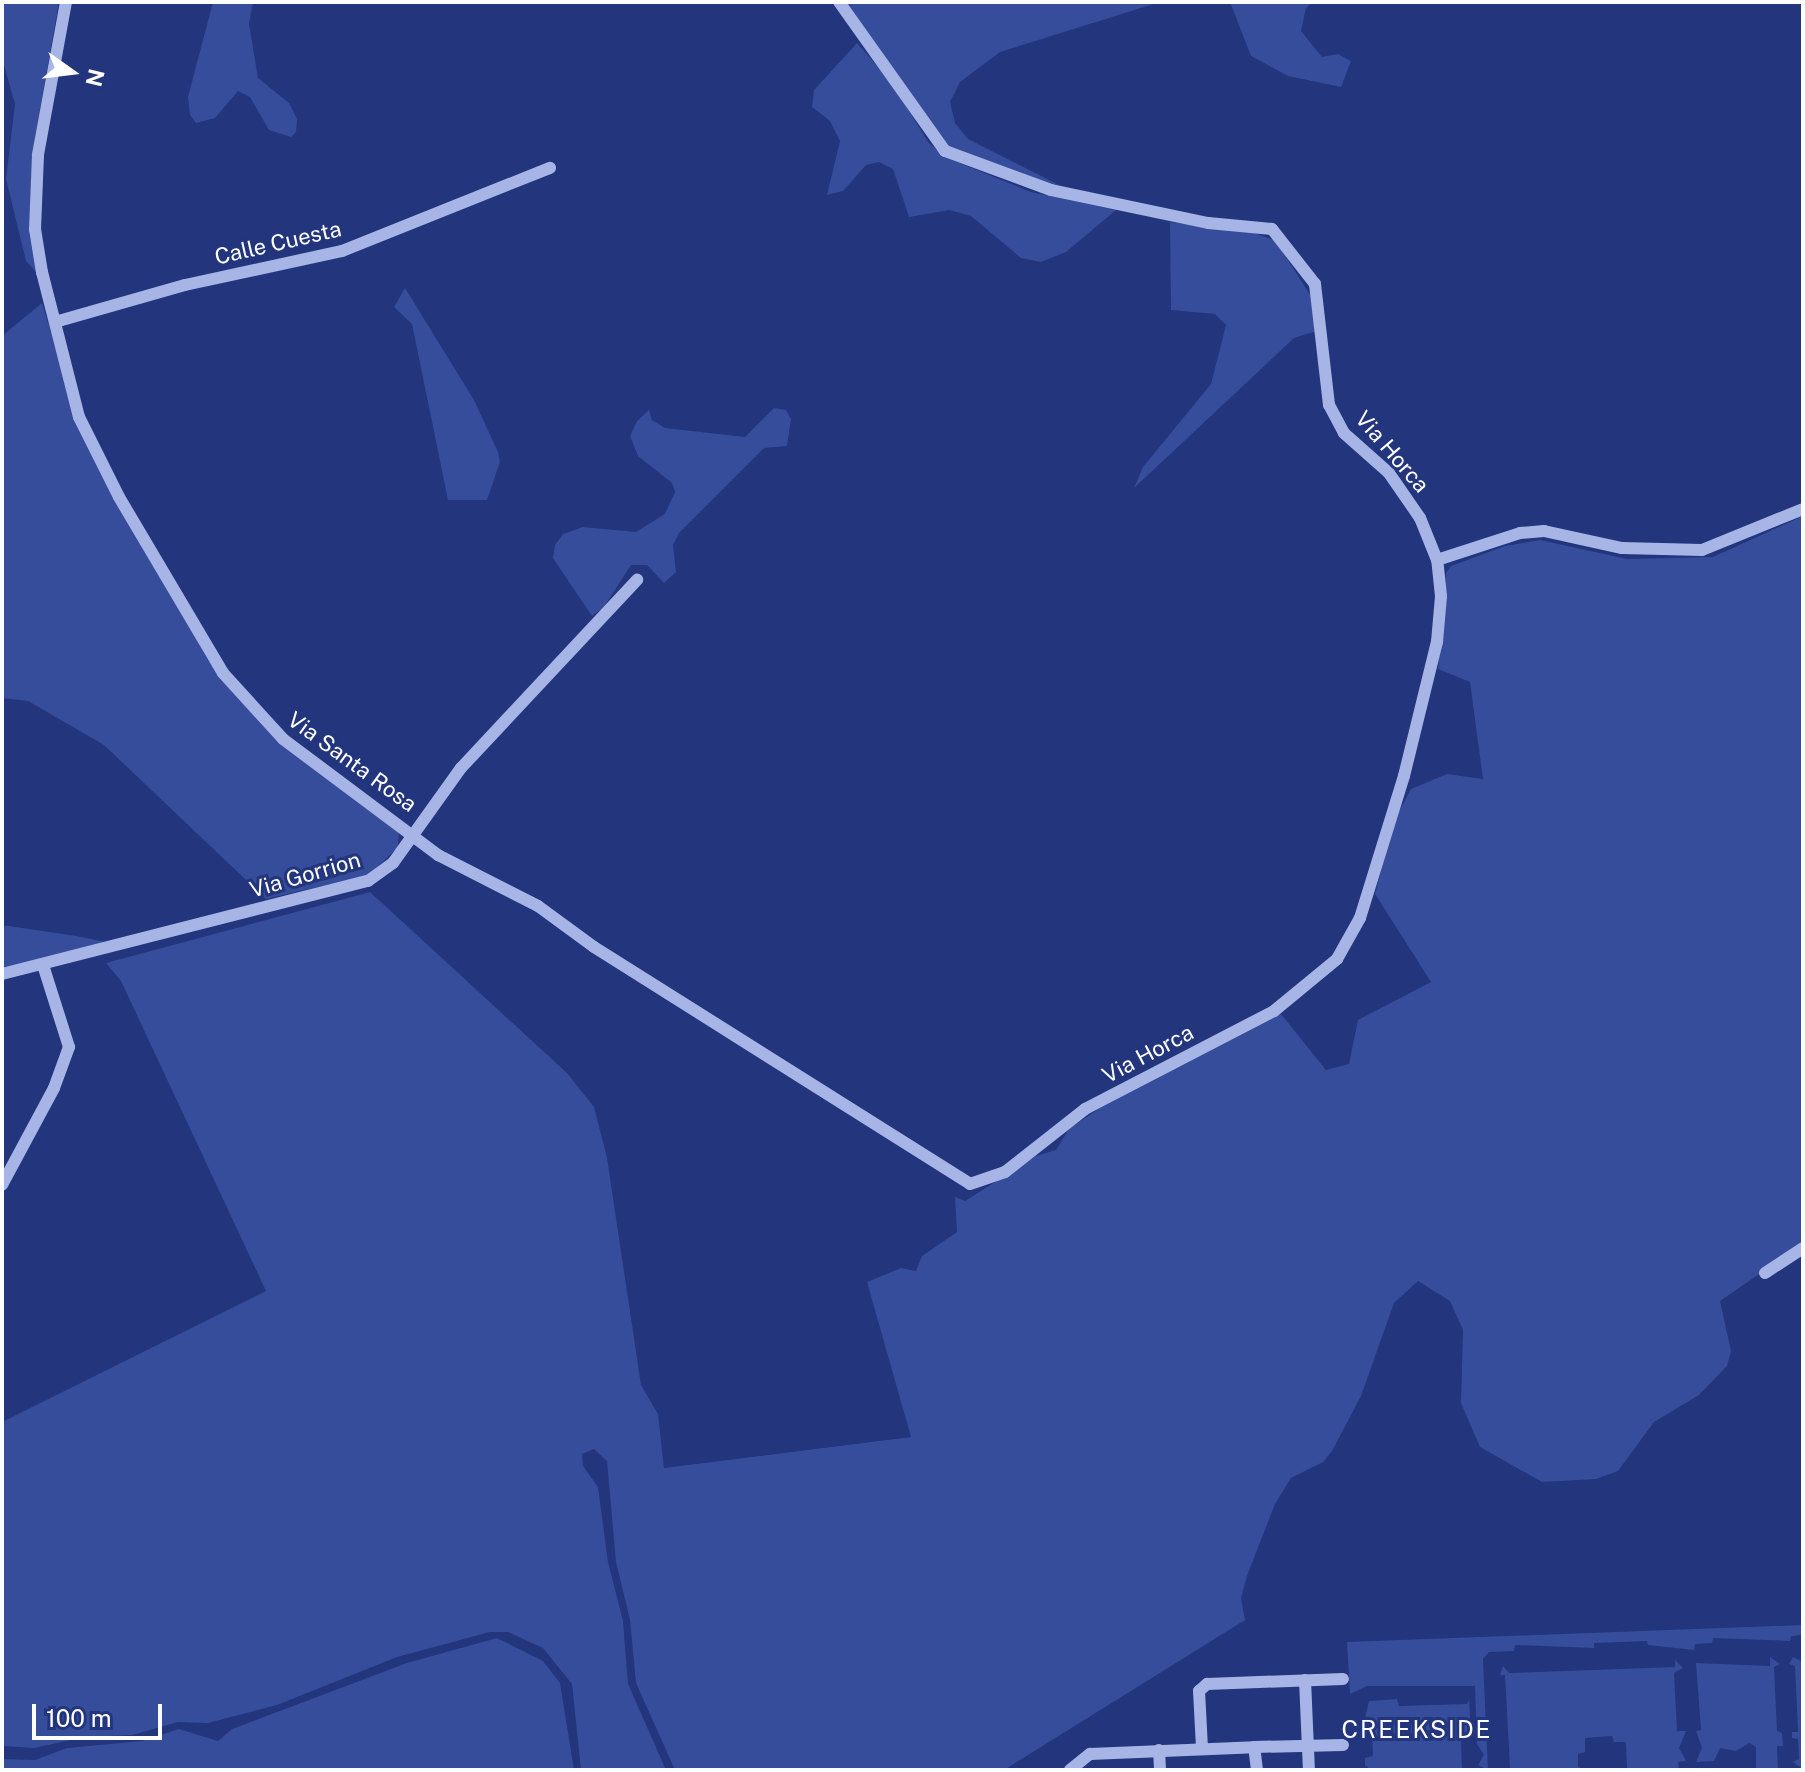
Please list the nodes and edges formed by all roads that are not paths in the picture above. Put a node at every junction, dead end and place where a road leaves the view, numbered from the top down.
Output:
1 (66, 2) edge
2 (839, 2) edge
3 (550, 168) dead end
4 (55, 322) junction
5 (1803, 509) edge
6 (1437, 560) junction
7 (637, 580) dead end
8 (412, 831) junction
9 (43, 965) junction
10 (2, 974) edge
11 (953, 1175) joint
12 (2, 1185) edge
13 (1803, 1248) edge
14 (1765, 1273) dead end
15 (1343, 1679) dead end
16 (1305, 1680) junction
17 (1343, 1745) dead end
18 (1308, 1746) junction
19 (1254, 1747) junction
20 (1202, 1748) junction
21 (1159, 1750) junction
22 (1070, 1770) edge
23 (1160, 1770) edge
24 (1257, 1770) edge
25 (1309, 1770) edge

1 - 4 street, Via Santa Rosa
2 - 6 street, Via Horca
3 - 4 street, Calle Cuesta
4 - 8 street, Via Santa Rosa
5 - 6 street
6 - 11 street, Via Horca
7 - 8 street, Via Gorrion
8 - 9 street, Via Gorrion
8 - 11 street, Via Santa Rosa
9 - 10 street, Via Gorrion
9 - 12 street
13 - 14 street
15 - 16 street
16 - 18 street
16 - 20 street
17 - 18 street
18 - 19 street
18 - 25 street
19 - 20 street
19 - 24 street
20 - 21 street
21 - 22 street
21 - 23 street

